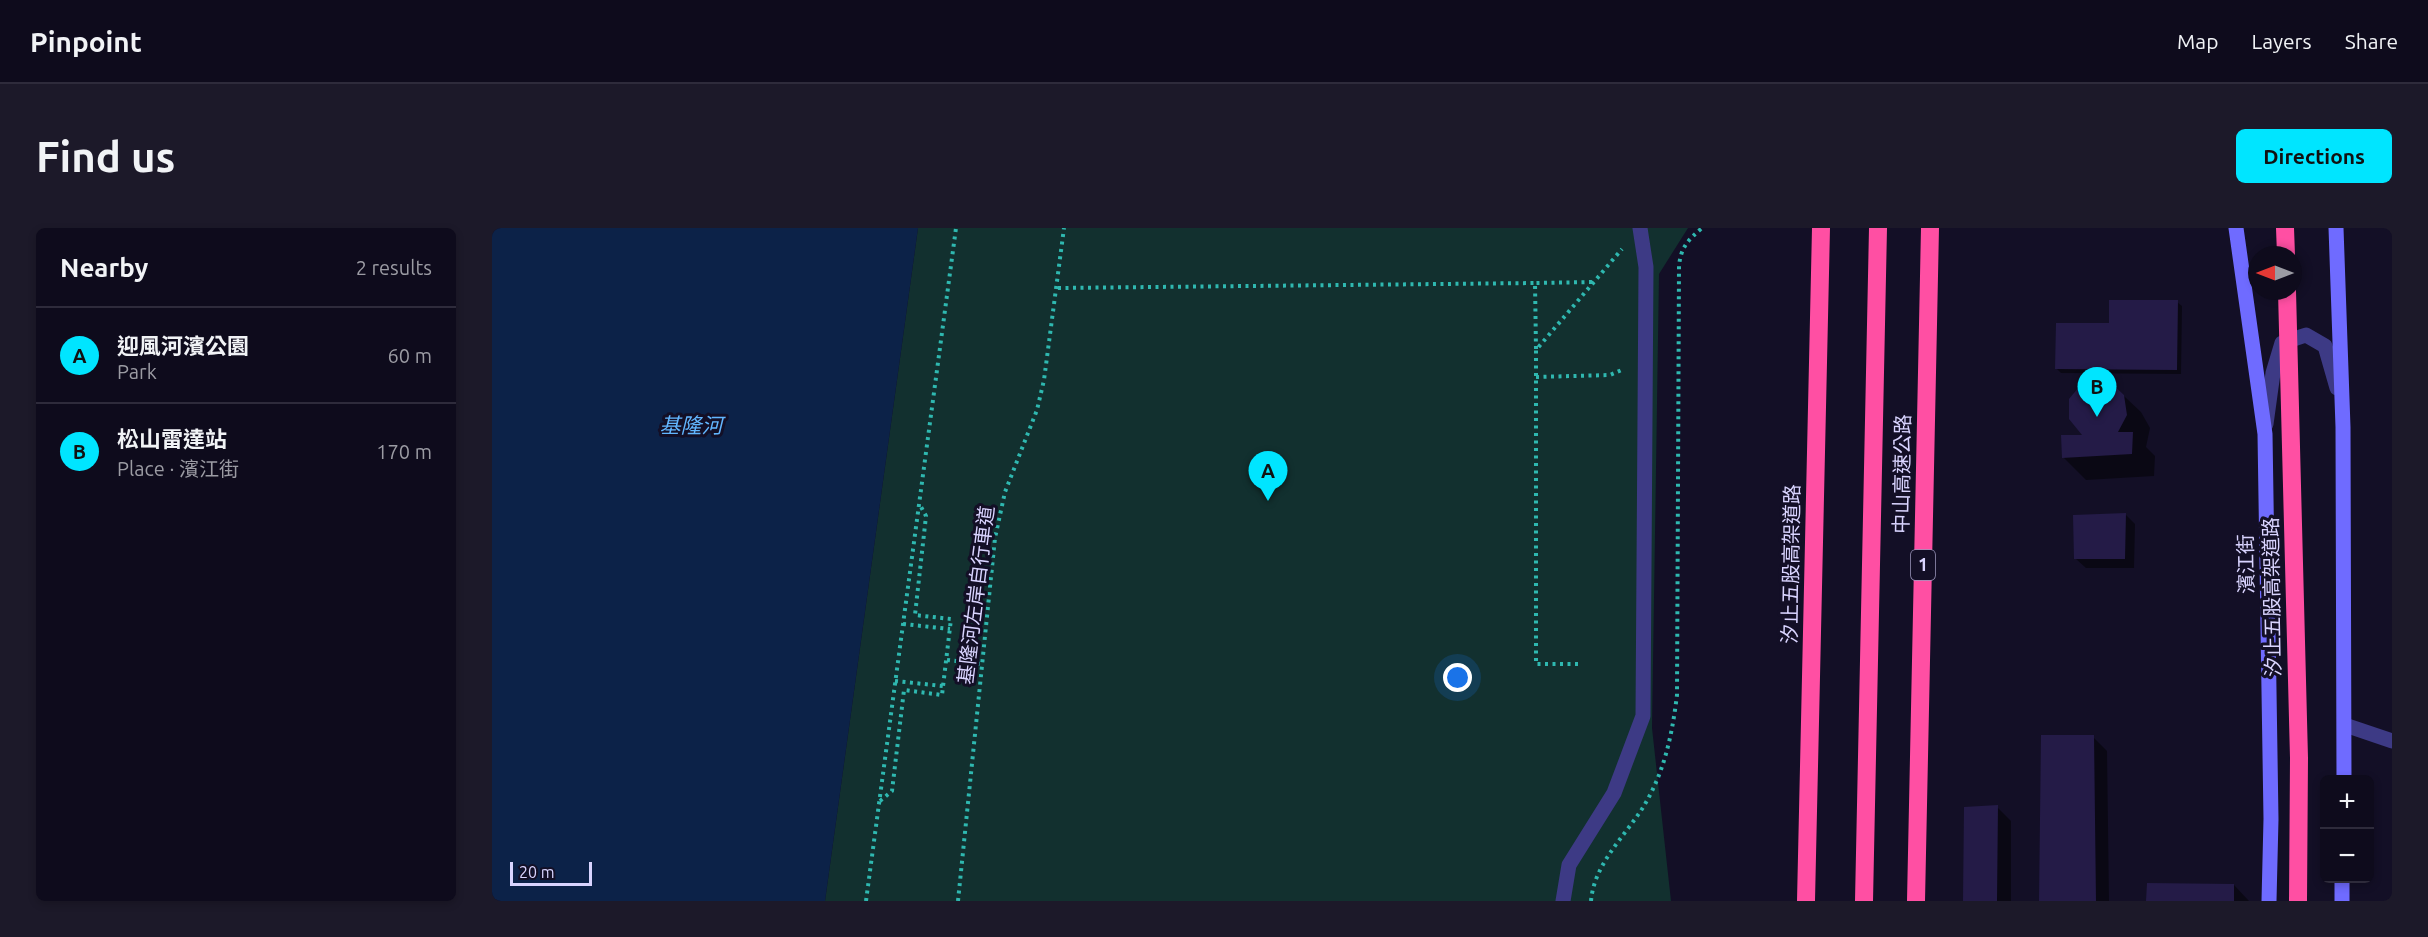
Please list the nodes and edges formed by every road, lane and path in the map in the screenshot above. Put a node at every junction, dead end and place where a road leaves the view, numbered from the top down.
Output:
1 (956, 228) edge
2 (1064, 228) edge
3 (1640, 228) edge
4 (1821, 228) edge
5 (1878, 228) edge
6 (1930, 228) edge
7 (2235, 228) edge
8 (2285, 228) edge
9 (2336, 228) edge
10 (1621, 238) dead end
11 (2286, 246) edge
12 (1623, 249) junction
13 (1624, 256) dead end
14 (1593, 282) junction
15 (1535, 283) junction
16 (1058, 288) junction
17 (2287, 300) edge
18 (1536, 350) junction
19 (1624, 358) dead end
20 (1536, 377) junction
21 (2343, 427) junction
22 (2265, 434) junction
23 (919, 505) junction
24 (903, 624) junction
25 (950, 629) junction
26 (946, 660) junction
27 (982, 664) junction
28 (1578, 664) dead end
29 (896, 681) junction
30 (943, 686) junction
31 (2345, 725) junction
32 (2392, 741) edge
33 (2344, 775) edge
34 (880, 801) junction
35 (2342, 883) edge
36 (866, 901) edge
37 (957, 901) edge
38 (1563, 901) edge
39 (1806, 901) edge
40 (1864, 901) edge
41 (1916, 901) edge
42 (2269, 901) edge
43 (2298, 901) edge
44 (2342, 901) edge

1 - 23 path
2 - 16 path, 基隆河左岸自行車道
3 - 38 street
4 - 39 highway, 汐止五股高架道路
5 - 40 highway, 中山高速公路
6 - 41 highway, 中山高速公路 / 1
7 - 22 main road, 濱江街
8 - 11 highway, bridge
9 - 21 main road
10 - 12 path
12 - 13 path
12 - 14 path
14 - 15 path
14 - 18 path
15 - 16 path
15 - 18 path
16 - 27 path, 基隆河左岸自行車道
17 - 43 highway, 汐止五股高架道路, bridge
18 - 20 path
19 - 20 path
20 - 28 path
21 - 22 street
21 - 31 main road
22 - 42 main road, 濱江街
23 - 24 path
23 - 25 path
24 - 25 path
24 - 29 path
25 - 26 path
26 - 27 path
26 - 30 path
27 - 37 path, 基隆河左岸自行車道
29 - 30 path
29 - 34 path
30 - 34 path
31 - 32 street
31 - 33 main road
34 - 36 path
35 - 44 main road

